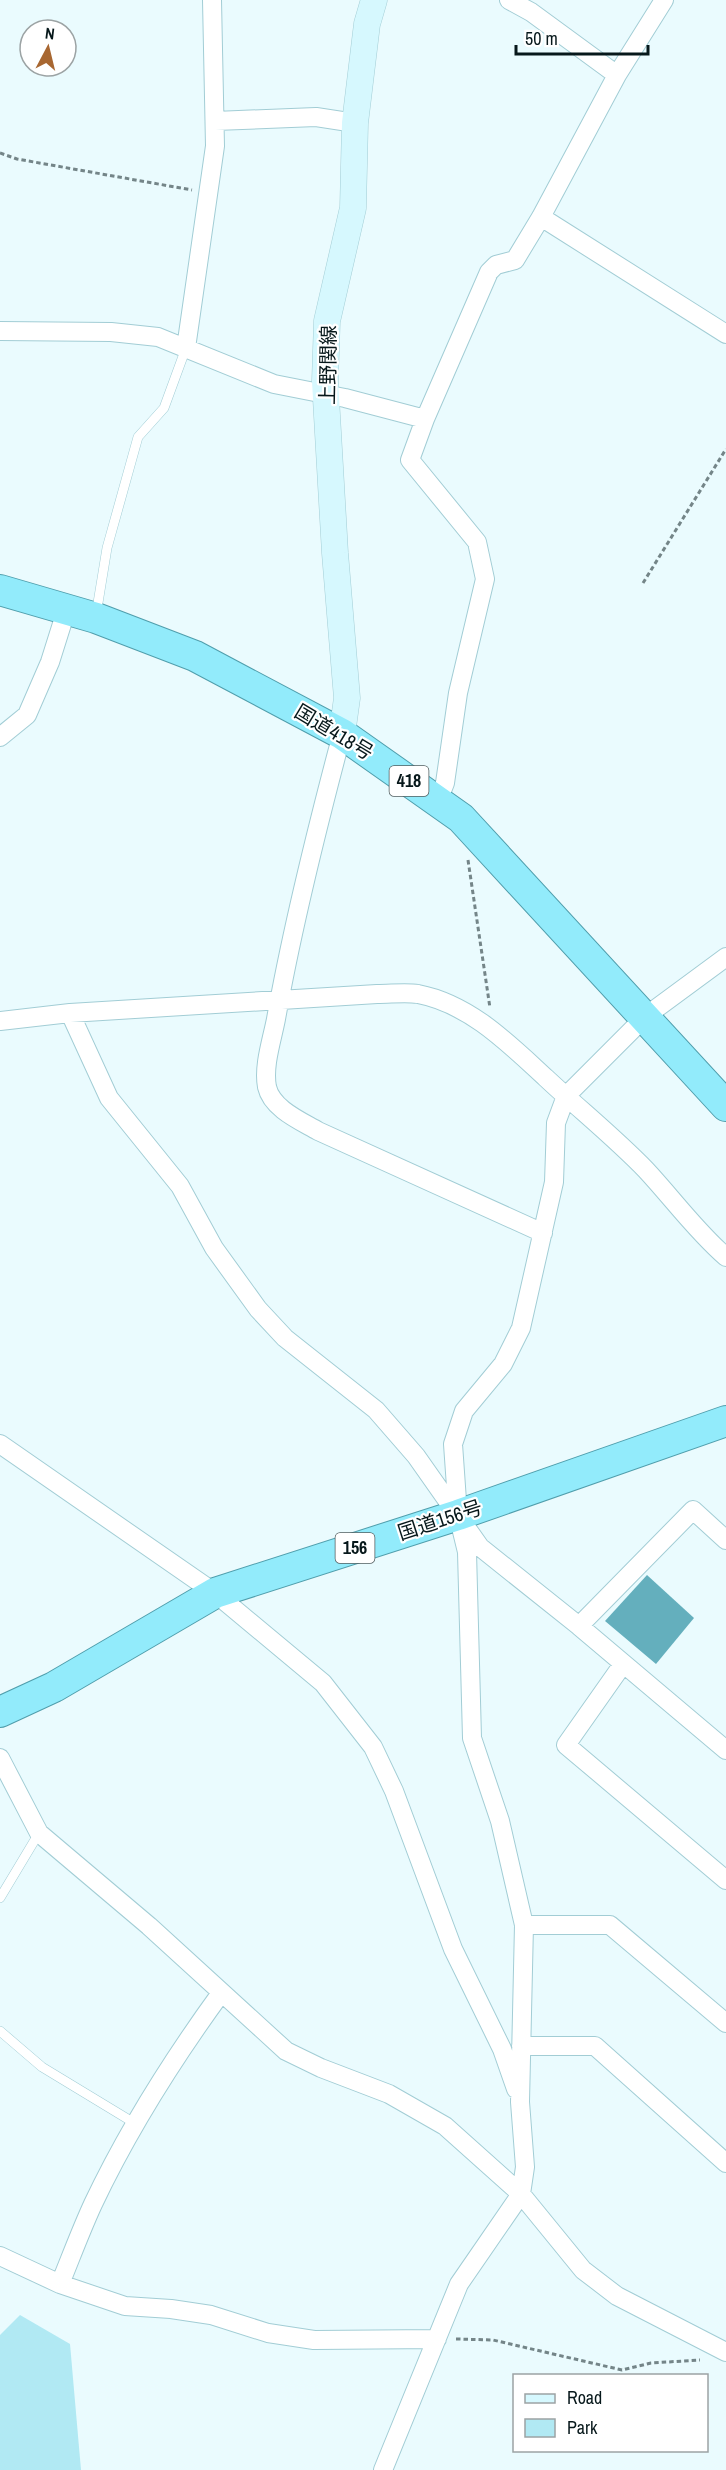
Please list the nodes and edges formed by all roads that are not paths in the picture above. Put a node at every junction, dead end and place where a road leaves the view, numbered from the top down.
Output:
1 (213, 0) edge
2 (374, 0) edge
3 (508, 0) edge
4 (663, 0) edge
5 (617, 75) junction
6 (215, 121) junction
7 (355, 123) junction
8 (541, 217) junction
9 (0, 331) edge
10 (726, 334) edge
11 (186, 348) junction
12 (326, 396) junction
13 (425, 419) junction
14 (0, 590) edge
15 (67, 608) junction
16 (96, 618) junction
17 (342, 734) junction
18 (0, 737) edge
19 (438, 801) junction
20 (726, 957) edge
21 (280, 1000) junction
22 (70, 1013) junction
23 (646, 1016) junction
24 (0, 1021) edge
25 (566, 1096) junction
26 (726, 1106) edge
27 (543, 1233) junction
28 (726, 1257) edge
29 (726, 1421) edge
30 (0, 1444) edge
31 (458, 1515) junction
32 (726, 1540) edge
33 (214, 1593) junction
34 (579, 1626) junction
35 (623, 1664) junction
36 (0, 1712) edge
37 (726, 1750) edge
38 (0, 1758) edge
39 (39, 1833) junction
40 (726, 1880) edge
41 (0, 1898) edge
42 (524, 1925) junction
43 (221, 1994) junction
44 (726, 2023) edge
45 (0, 2031) edge
46 (521, 2046) junction
47 (520, 2102) junction
48 (136, 2124) junction
49 (726, 2163) edge
50 (521, 2194) junction
51 (0, 2256) edge
52 (60, 2284) junction
53 (437, 2338) junction
54 (726, 2352) edge
55 (382, 2470) edge

1 - 6 street
2 - 7 main road, 上野関線
3 - 5 street
4 - 5 street
5 - 8 street
6 - 7 street
6 - 11 street
7 - 12 main road, 上野関線
8 - 10 street
8 - 13 street
9 - 11 street
11 - 12 street
11 - 16 lane
12 - 13 street
12 - 17 main road, 上野関線
13 - 19 street
14 - 15 highway, 国道418号 / 418
15 - 16 highway, 国道418号 / 418
15 - 18 street
16 - 17 highway, 国道418号 / 418
17 - 19 highway, 国道418号 / 418
17 - 21 street
19 - 23 highway, 国道418号 / 418
20 - 23 street
21 - 22 street
21 - 25 street
21 - 27 street
22 - 24 street
22 - 31 street
23 - 25 street
23 - 26 highway, 国道418号 / 418
25 - 27 street
25 - 28 street
27 - 31 street
29 - 31 highway, 国道156号 / 156
30 - 33 street
31 - 33 highway, 国道156号 / 156
31 - 34 street
31 - 42 street
32 - 34 street
33 - 36 highway, 国道156号 / 156
33 - 47 street
34 - 35 street
35 - 37 street
35 - 40 street
38 - 39 street
39 - 41 lane
39 - 43 street
42 - 44 street
42 - 46 street
43 - 48 street
43 - 50 street
45 - 48 lane
46 - 47 street
46 - 49 street
47 - 50 street
48 - 52 street
50 - 53 street
50 - 54 street
51 - 52 street
52 - 53 street
53 - 55 street

